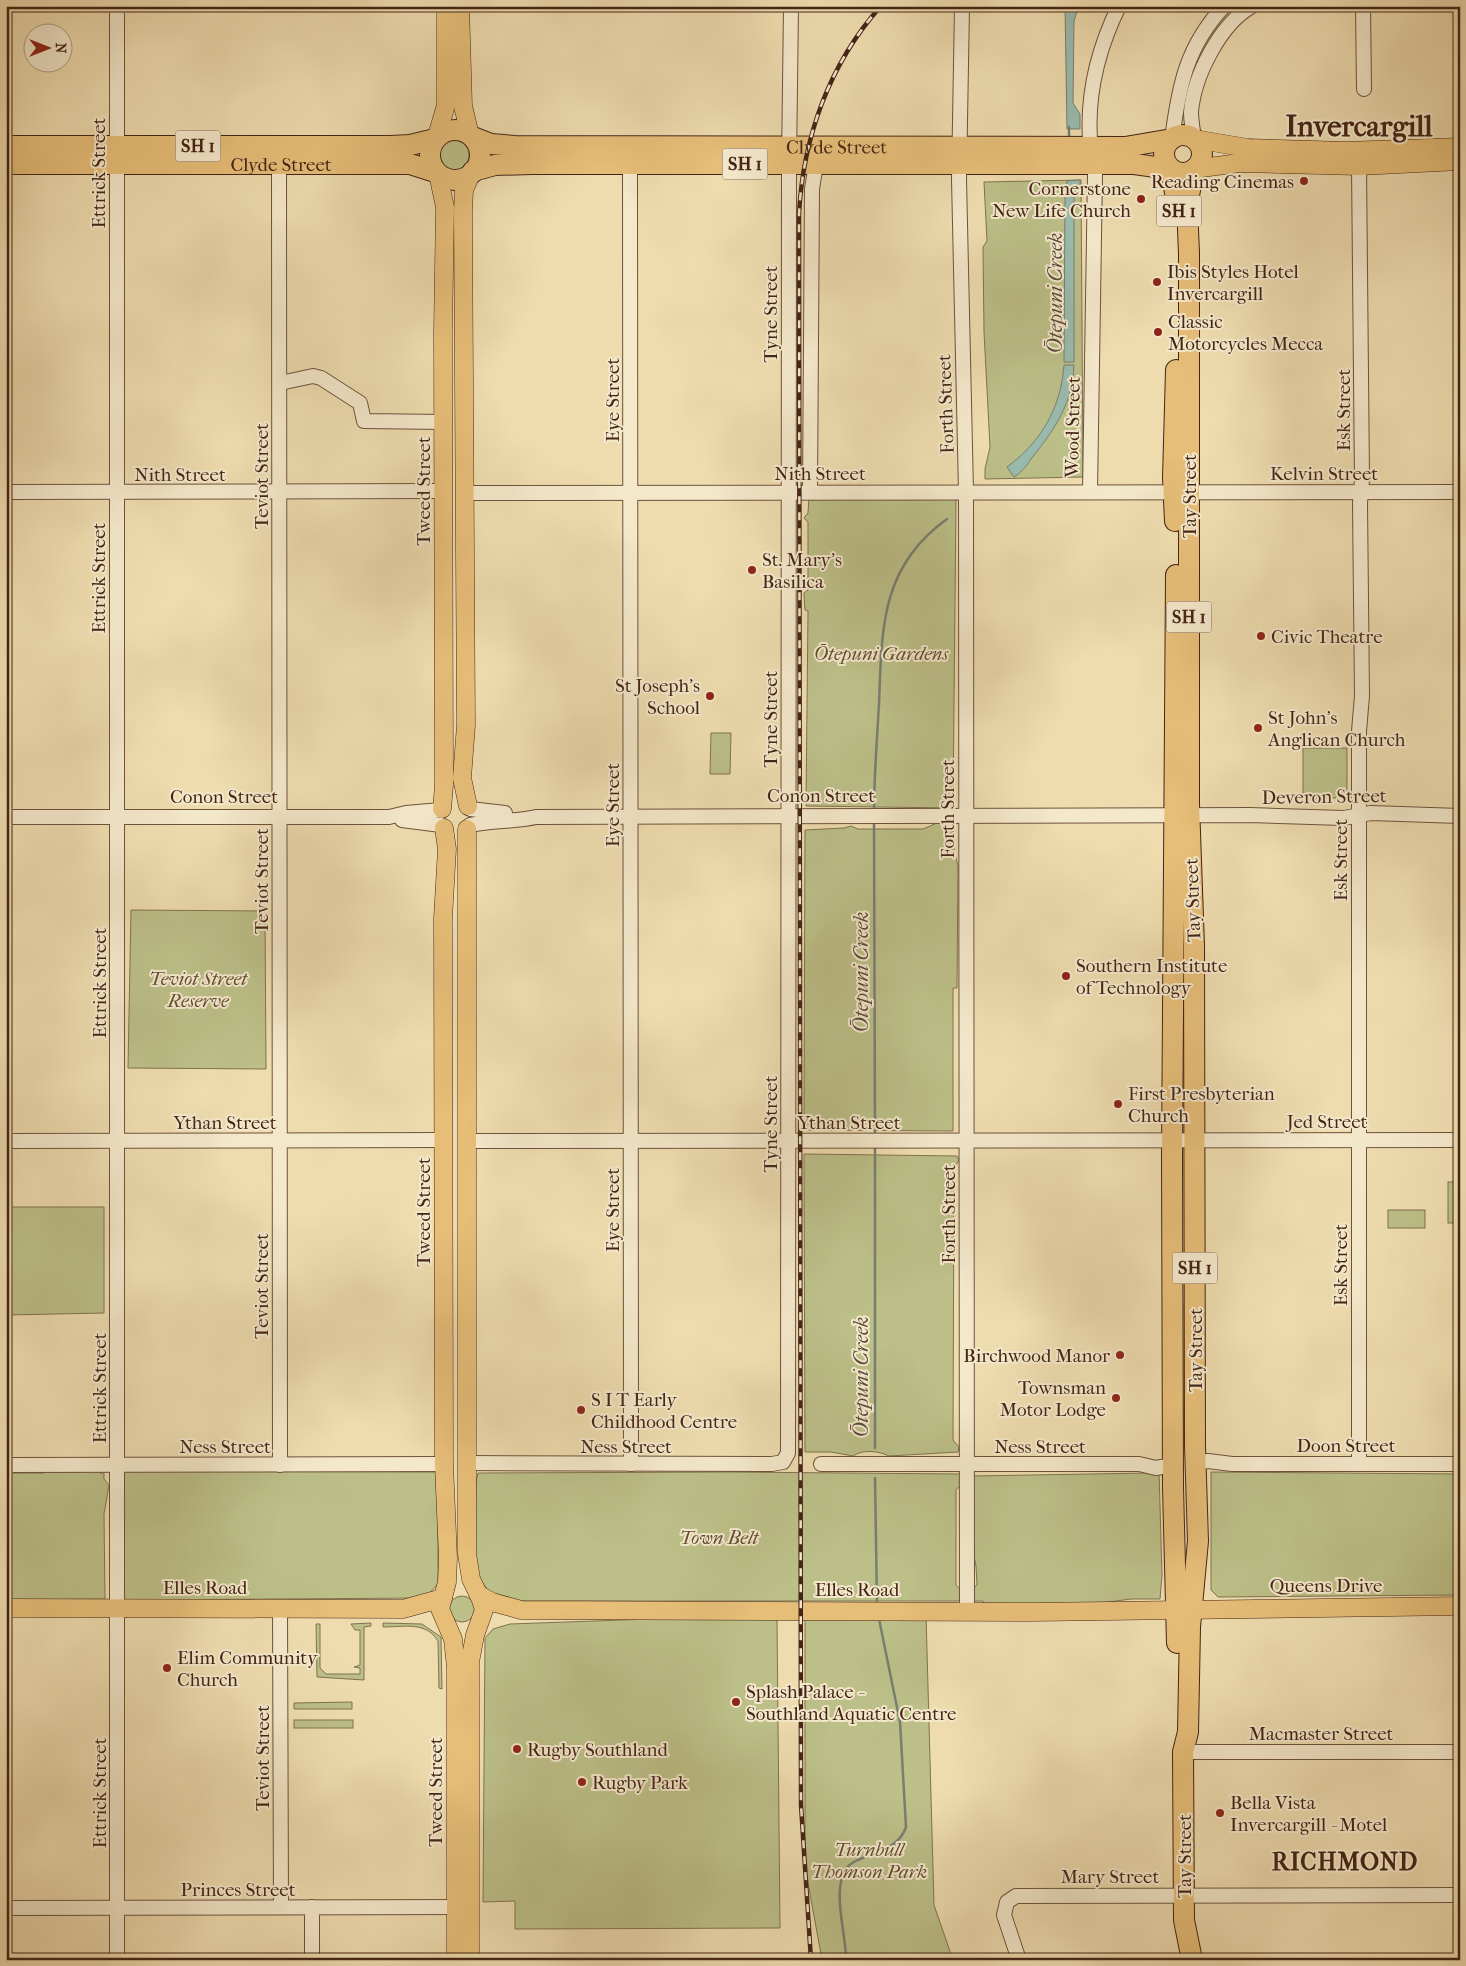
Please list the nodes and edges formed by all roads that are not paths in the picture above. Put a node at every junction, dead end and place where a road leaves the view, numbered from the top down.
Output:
1 (117, 6) edge
2 (439, 6) edge
3 (446, 6) edge
4 (451, 6) edge
5 (460, 6) edge
6 (791, 6) edge
7 (962, 6) edge
8 (1119, 6) edge
9 (1218, 6) edge
10 (1224, 6) edge
11 (1252, 6) edge
12 (1363, 6) edge
13 (1211, 22) junction
14 (446, 30) junction
15 (1364, 89) dead end
16 (472, 136) junction
17 (436, 137) junction
18 (1172, 139) junction
19 (1194, 139) junction
20 (6, 146) edge
21 (1460, 147) edge
22 (789, 154) junction
23 (960, 154) junction
24 (117, 155) junction
25 (279, 155) junction
26 (630, 155) junction
27 (1080, 155) junction
28 (1460, 161) edge
29 (6, 164) edge
30 (816, 164) junction
31 (1215, 164) junction
32 (1145, 165) junction
33 (1359, 166) junction
34 (1194, 168) junction
35 (1171, 169) junction
36 (437, 173) junction
37 (472, 173) junction
38 (1183, 254) junction
39 (443, 331) junction
40 (465, 331) junction
41 (280, 383) junction
42 (444, 422) junction
43 (466, 474) junction
44 (444, 491) junction
45 (6, 492) edge
46 (280, 492) junction
47 (630, 492) junction
48 (789, 492) junction
49 (810, 492) junction
50 (966, 492) junction
51 (1090, 492) junction
52 (1182, 492) junction
53 (1361, 492) junction
54 (1460, 492) edge
55 (117, 493) junction
56 (466, 493) junction
57 (444, 510) junction
58 (444, 654) junction
59 (466, 654) junction
60 (630, 816) junction
61 (790, 816) junction
62 (966, 816) junction
63 (1181, 816) junction
64 (1359, 816) junction
65 (1460, 816) edge
66 (6, 817) edge
67 (117, 817) junction
68 (279, 817) junction
69 (469, 817) junction
70 (442, 818) junction
71 (1195, 1013) junction
72 (1173, 1016) junction
73 (466, 1122) junction
74 (444, 1140) junction
75 (631, 1140) junction
76 (789, 1140) junction
77 (966, 1140) junction
78 (1184, 1140) junction
79 (1359, 1140) junction
80 (1460, 1140) edge
81 (6, 1141) edge
82 (118, 1141) junction
83 (280, 1141) junction
84 (466, 1141) junction
85 (444, 1160) junction
86 (1172, 1298) junction
87 (1195, 1298) junction
88 (1195, 1439) junction
89 (1172, 1459) junction
90 (785, 1461) joint
91 (466, 1463) junction
92 (631, 1464) junction
93 (821, 1464) dead end
94 (966, 1464) junction
95 (1359, 1464) junction
96 (1460, 1464) edge
97 (6, 1465) edge
98 (118, 1465) junction
99 (280, 1465) junction
100 (1196, 1470) junction
101 (445, 1472) junction
102 (1173, 1487) junction
103 (478, 1595) junction
104 (443, 1597) junction
105 (1460, 1606) edge
106 (6, 1608) edge
107 (118, 1608) junction
108 (280, 1608) junction
109 (1184, 1609) junction
110 (403, 1610) junction
111 (522, 1610) junction
112 (967, 1611) junction
113 (479, 1625) junction
114 (446, 1626) junction
115 (1183, 1752) junction
116 (1460, 1752) edge
117 (1184, 1895) junction
118 (1460, 1895) edge
119 (281, 1907) junction
120 (312, 1907) junction
121 (463, 1907) junction
122 (6, 1908) edge
123 (117, 1908) junction
124 (117, 1960) edge
125 (312, 1960) edge
126 (456, 1960) edge
127 (470, 1960) edge
128 (1019, 1960) edge
129 (1192, 1960) edge

1 - 24 street, Ettrick Street
2 - 14 main road
3 - 14 main road
4 - 14 main road
5 - 16 main road
6 - 22 street, Tyne Street
7 - 23 street, Forth Street
8 - 27 street, Wood Street
9 - 13 street
10 - 13 street
11 - 19 street
12 - 15 street
13 - 18 street
14 - 17 main road
16 - 17 highway, Clyde Street / SH 1
16 - 26 highway, Clyde Street / SH 1
16 - 37 highway
17 - 25 highway, Clyde Street / SH 1
17 - 36 highway
18 - 19 highway, SH 1
18 - 27 highway, Clyde Street / SH 1
18 - 35 highway, SH 1
19 - 21 main road
19 - 34 highway, SH 1
20 - 24 highway, Clyde Street / SH 1
22 - 23 highway, Clyde Street / SH 1
22 - 26 highway, Clyde Street / SH 1
22 - 30 highway, Clyde Street / SH 1
22 - 48 street, Tyne Street
23 - 27 highway, Clyde Street / SH 1
23 - 30 highway, Clyde Street / SH 1
23 - 50 street, Forth Street
24 - 25 highway, Clyde Street / SH 1
24 - 29 highway, Clyde Street / SH 1
24 - 55 street, Ettrick Street
25 - 36 highway, Clyde Street / SH 1
25 - 41 street, Teviot Street
26 - 37 highway, Clyde Street / SH 1
26 - 47 street, Eye Street
27 - 32 highway, Clyde Street / SH 1
27 - 51 street, Wood Street
28 - 33 main road
30 - 49 street
31 - 33 main road
31 - 34 main road
31 - 38 highway
32 - 35 highway, Clyde Street / SH 1
32 - 38 highway
33 - 53 street, Esk Street
34 - 35 highway, SH 1
34 - 38 highway, Tay Street / SH 1
35 - 38 highway, Tay Street / SH 1
36 - 37 highway, Clyde Street / SH 1
36 - 39 main road, Tweed Street
37 - 40 main road, Tweed Street
38 - 52 highway, Tay Street / SH 1
39 - 40 main road
39 - 42 main road, Tweed Street
40 - 43 main road, Tweed Street
41 - 42 street
41 - 46 street, Teviot Street
42 - 44 main road, Tweed Street
43 - 44 main road
43 - 56 main road, Tweed Street
44 - 46 street, Nith Street
44 - 57 main road, Tweed Street
45 - 55 street, Nith Street
46 - 55 street, Nith Street
46 - 68 street, Teviot Street
47 - 48 street, Nith Street
47 - 56 street, Nith Street
47 - 60 street, Eye Street
48 - 49 street, Nith Street
48 - 61 street, Tyne Street
49 - 50 street, Nith Street
50 - 51 street, Nith Street
50 - 62 street, Forth Street
51 - 52 street, Nith Street
52 - 53 street, Kelvin Street
52 - 63 highway, Tay Street / SH 1
53 - 54 street, Kelvin Street
53 - 64 street, Esk Street
55 - 67 street, Ettrick Street
56 - 57 main road
56 - 59 main road, Tweed Street
57 - 58 main road, Tweed Street
58 - 59 main road
58 - 70 main road, Tweed Street
59 - 69 main road, Tweed Street
60 - 61 street, Conon Street
60 - 69 street, Conon Street
60 - 75 street, Eye Street
61 - 62 street, Conon Street
61 - 76 street, Tyne Street
62 - 63 street, Conon Street
62 - 77 street, Forth Street
63 - 64 street, Deveron Street
63 - 71 highway, Tay Street / SH 1
63 - 72 highway, Tay Street / SH 1
64 - 65 street, Deveron Street
64 - 79 street, Esk Street
66 - 67 street, Conon Street
67 - 68 street, Conon Street
67 - 82 street, Ettrick Street
68 - 70 street, Conon Street
68 - 83 street, Teviot Street
69 - 70 main road, Conon Street
69 - 70 main road, Conon Street
69 - 73 main road, Tweed Street
70 - 74 main road, Tweed Street
71 - 72 highway
71 - 78 highway, Tay Street / SH 1
72 - 78 highway, Tay Street / SH 1
73 - 74 main road
73 - 84 main road, Tweed Street
74 - 83 street, Ythan Street
74 - 85 main road, Tweed Street
75 - 76 street, Ythan Street
75 - 84 street, Ythan Street
75 - 92 street, Eye Street
76 - 77 street, Ythan Street
76 - 90 street, Tyne Street
77 - 78 street, Ythan Street
77 - 94 street, Forth Street
78 - 79 street, Jed Street
78 - 86 highway, Tay Street / SH 1
78 - 87 highway, Tay Street / SH 1
79 - 80 street, Jed Street
79 - 95 street, Esk Street
81 - 82 street, Ythan Street
82 - 83 street, Ythan Street
82 - 98 street, Ettrick Street
83 - 99 street, Teviot Street
84 - 85 main road
84 - 91 main road, Tweed Street
85 - 101 main road, Tweed Street
86 - 87 highway
86 - 89 highway, Tay Street / SH 1
87 - 88 highway, Tay Street / SH 1
88 - 89 highway
88 - 100 highway, Tay Street / SH 1
89 - 94 street, Ness Street
89 - 102 highway, Tay Street / SH 1
90 - 92 street, Ness Street
91 - 92 street, Ness Street
91 - 101 main road
91 - 103 main road, Tweed Street
93 - 94 street, Ness Street
94 - 112 street, Forth Street
95 - 96 street, Doon Street
95 - 100 street, Doon Street
97 - 98 street, Ness Street
98 - 99 street, Ness Street
98 - 107 street, Ettrick Street
99 - 101 street, Ness Street
100 - 102 highway
100 - 109 highway, Tay Street / SH 1
101 - 104 main road, Tweed Street
102 - 109 highway, Tay Street / SH 1
103 - 104 main road
103 - 111 main road, Elles Road
103 - 113 main road, Tweed Street
104 - 110 main road, Elles Road
104 - 114 main road, Tweed Street
105 - 109 main road, Queens Drive
106 - 107 main road, Elles Road
107 - 108 main road, Elles Road
107 - 123 street, Ettrick Street
108 - 110 main road, Elles Road
108 - 119 street, Teviot Street
109 - 112 main road, Elles Road
109 - 115 highway, Tay Street / SH 1
110 - 114 main road, Elles Road
111 - 112 main road, Elles Road
111 - 113 main road, Elles Road
113 - 114 main road
113 - 121 main road, Tweed Street
114 - 121 main road, Tweed Street
115 - 116 street, Macmaster Street
115 - 117 highway, Tay Street / SH 1
117 - 118 street, Mary Street
117 - 128 street, Mary Street
117 - 129 highway, Tay Street / SH 1
119 - 120 street, Princes Street
119 - 123 street, Princes Street
120 - 121 street, Princes Street
120 - 125 street
121 - 126 main road, Tweed Street
121 - 127 main road, Tweed Street
122 - 123 street, Princes Street
123 - 124 street, Ettrick Street

